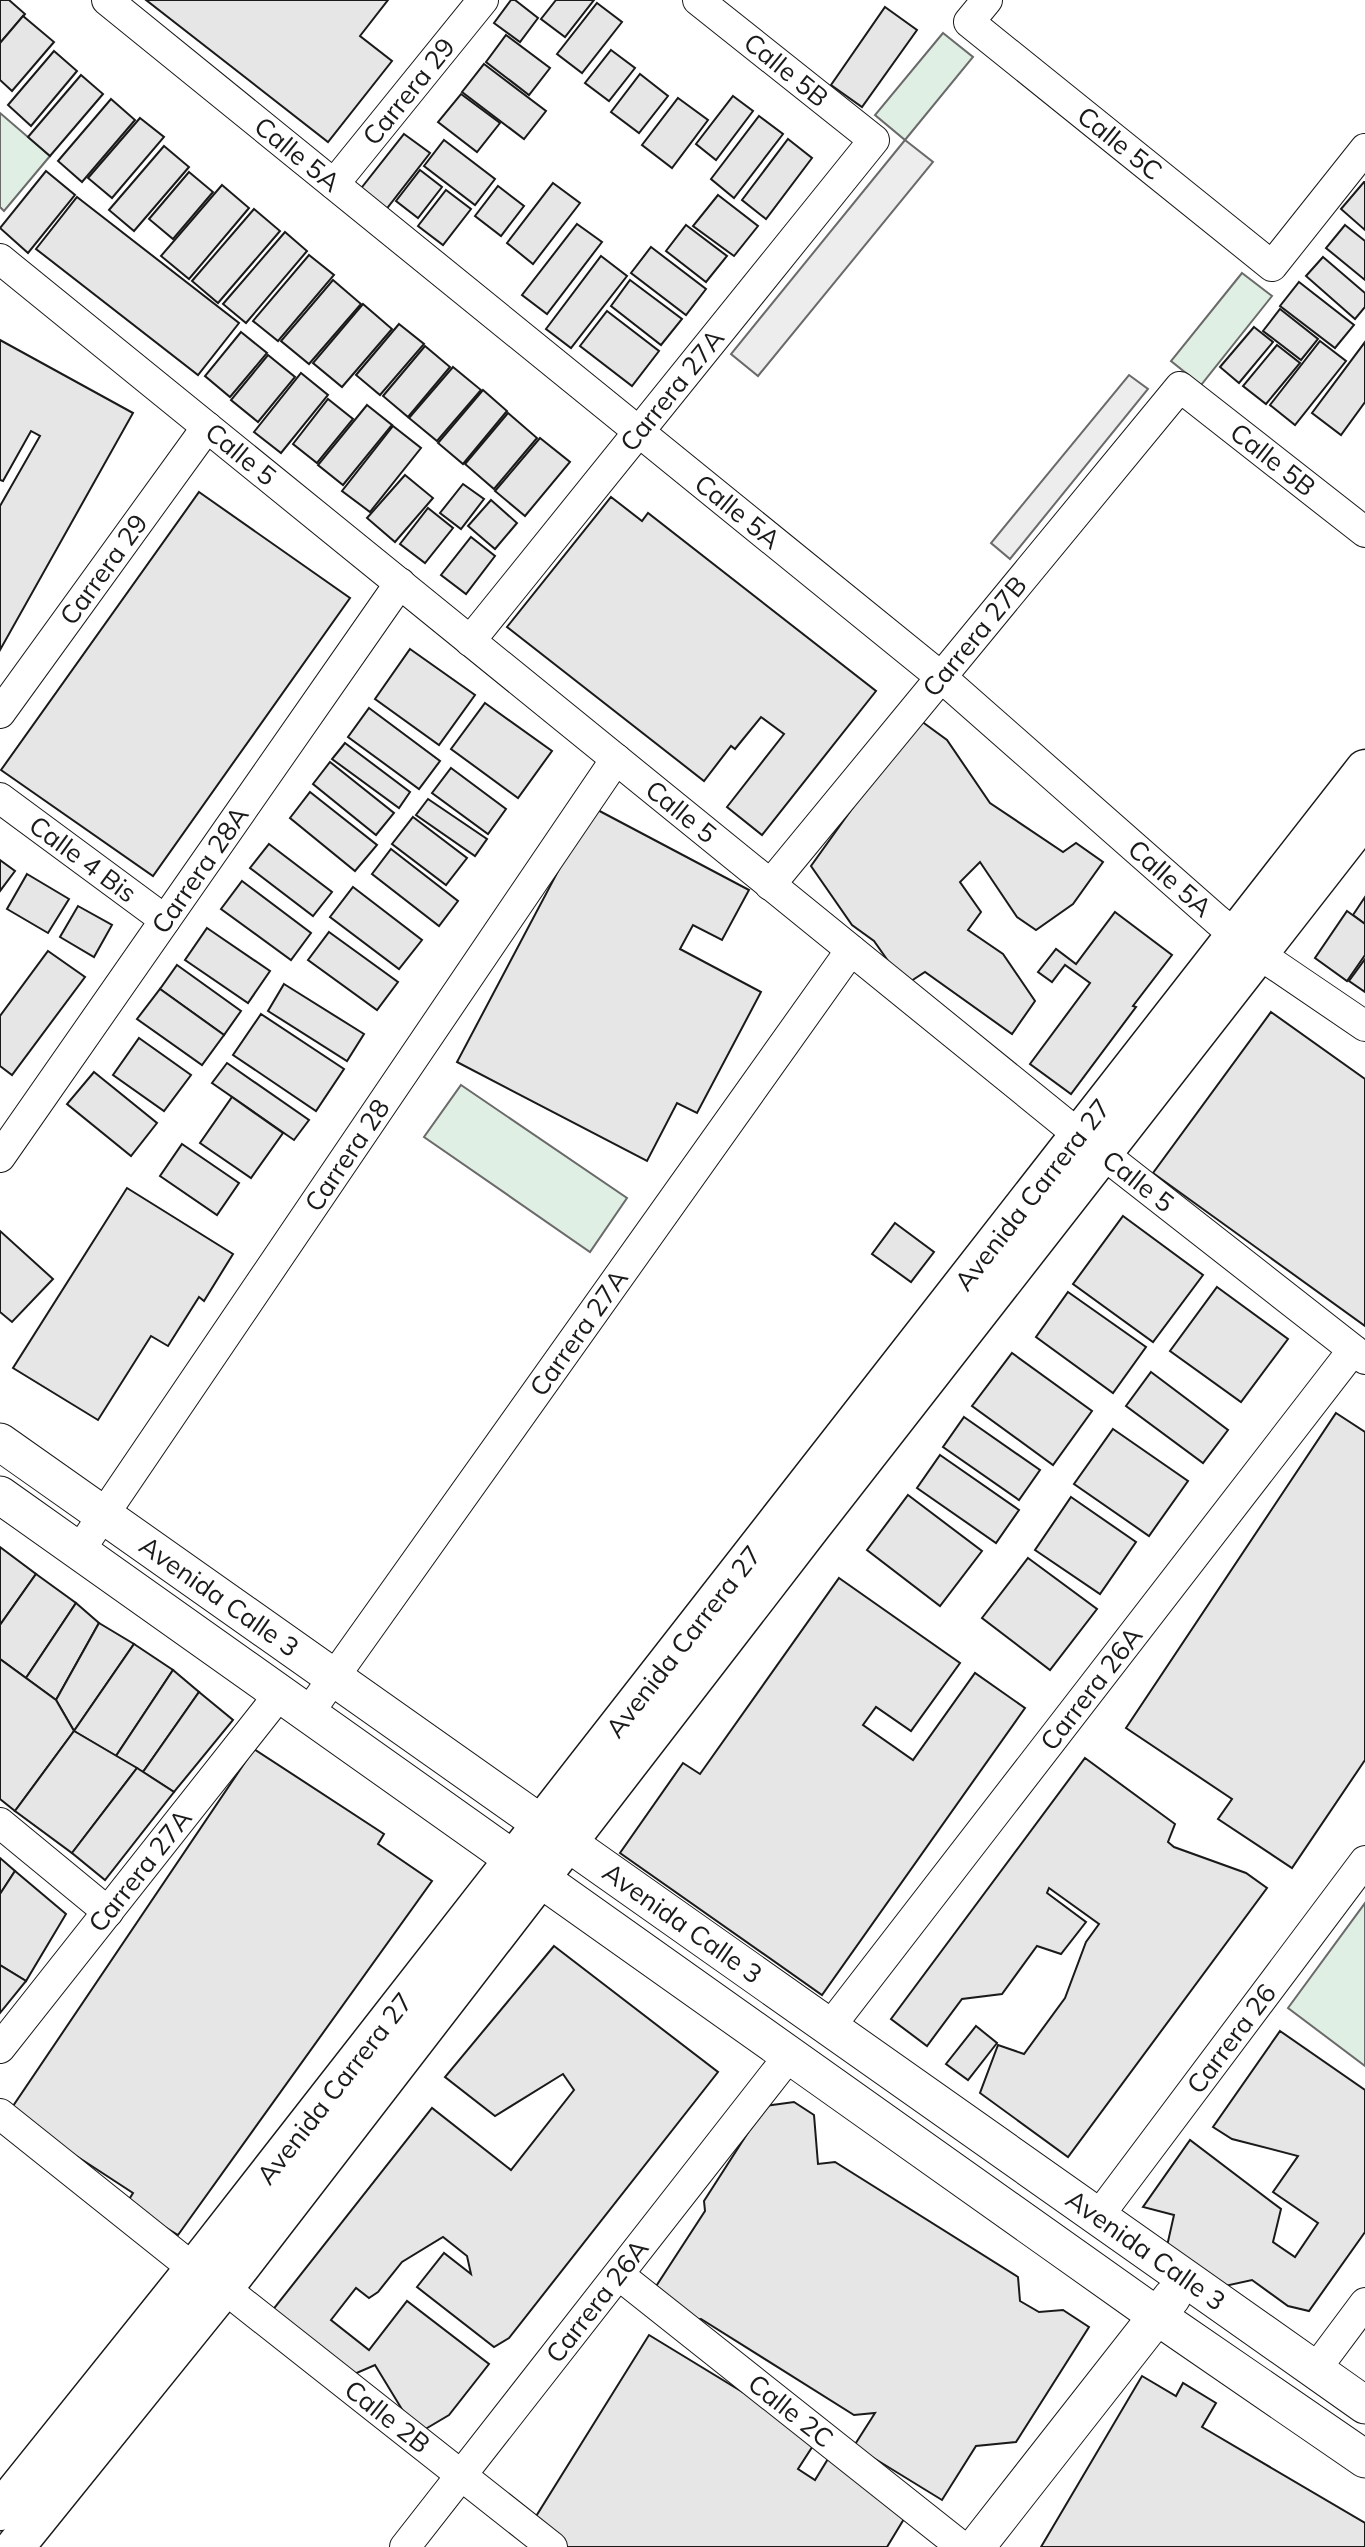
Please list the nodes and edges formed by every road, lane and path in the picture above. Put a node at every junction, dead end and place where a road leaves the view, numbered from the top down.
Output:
1 (107, 0) edge
2 (483, 0) edge
3 (698, 0) edge
4 (978, 11) edge
5 (874, 140) joint
6 (1365, 149) edge
7 (334, 184) junction
8 (2, 265) edge
9 (1180, 387) joint
10 (207, 427) junction
11 (639, 432) junction
12 (1365, 532) edge
13 (400, 583) junction
14 (470, 640) junction
15 (941, 677) junction
16 (0, 713) edge
17 (616, 760) junction
18 (1365, 769) edge
19 (0, 798) edge
20 (1365, 817) edge
21 (771, 885) junction
22 (165, 920) junction
23 (1248, 944) junction
24 (851, 950) junction
25 (1365, 1027) edge
26 (1090, 1144) junction
27 (0, 1157) edge
28 (1359, 1354) edge
29 (0, 1442) edge
30 (0, 1495) edge
31 (104, 1515) junction
32 (79, 1551) junction
33 (334, 1678) junction
34 (293, 1705) junction
35 (0, 1824) edge
36 (555, 1833) junction
37 (1365, 1861) edge
38 (526, 1870) junction
39 (108, 1912) junction
40 (829, 2028) junction
41 (0, 2048) edge
42 (789, 2056) junction
43 (0, 2114) edge
44 (1097, 2218) junction
45 (618, 2275) junction
46 (209, 2279) junction
47 (1186, 2279) junction
48 (1365, 2303) edge
49 (1157, 2316) junction
50 (1315, 2370) junction
51 (1365, 2405) edge
52 (1365, 2459) edge
53 (461, 2475) junction
54 (0, 2511) edge
55 (15, 2547) edge
56 (405, 2547) edge
57 (552, 2547) edge
58 (962, 2547) edge
59 (976, 2547) edge

1 - 7 street, Calle 5A
2 - 7 street, Carrera 29
3 - 5 street, Calle 5B
4 - 6 street, Calle 5C
5 - 11 street, Carrera 27A
7 - 11 street, Calle 5A
8 - 10 street, Calle 5
9 - 12 street, Calle 5B
9 - 15 street, Carrera 27B
10 - 13 street, Calle 5
10 - 16 street, Carrera 29
11 - 14 street, Carrera 27A
11 - 15 street, Calle 5A
13 - 14 street, Calle 5
13 - 22 street, Carrera 28A
14 - 17 street, Calle 5
15 - 21 street, Carrera 27B
15 - 23 street, Calle 5A
17 - 21 street, Calle 5
17 - 31 street, Carrera 28
18 - 23 main road, Avenida Carrera 27
19 - 22 street, Calle 4 Bis
20 - 23 main road, Avenida Carrera 27
21 - 24 street, Calle 5
22 - 27 street, Carrera 28A
23 - 25 street, Calle 5A
23 - 26 main road, Avenida Carrera 27
24 - 26 street, Calle 5
24 - 33 street, Carrera 27A
26 - 28 street, Calle 5
26 - 36 main road, Avenida Carrera 27
28 - 40 street, Carrera 26A
29 - 31 street, Avenida Calle 3
30 - 32 street, Avenida Calle 3
31 - 32 street, Carrera 28
31 - 33 street, Avenida Calle 3
32 - 34 street, Avenida Calle 3
33 - 34 street, Carrera 27A
33 - 36 street, Avenida Calle 3
34 - 38 street, Avenida Calle 3
34 - 39 street, Carrera 27A
35 - 39 street
36 - 38 main road, Avenida Carrera 27
36 - 40 street, Avenida Calle 3
37 - 44 street, Carrera 26
38 - 42 street, Avenida Calle 3
38 - 46 main road, Avenida Carrera 27
39 - 41 street, Carrera 27A
40 - 44 street, Avenida Calle 3
42 - 45 street, Carrera 26A
42 - 49 street, Avenida Calle 3
43 - 46 street, Calle 2B
44 - 47 street, Avenida Calle 3
45 - 53 street, Carrera 26A
45 - 58 street, Calle 2C
46 - 53 street, Calle 2B
46 - 54 main road, Avenida Carrera 27
46 - 55 main road, Avenida Carrera 27
47 - 49 street
47 - 50 street, Avenida Calle 3
48 - 50 street
49 - 52 street, Avenida Calle 3
49 - 59 street
50 - 51 street, Avenida Calle 3
53 - 56 street, Carrera 26A
53 - 57 street, Calle 2B

